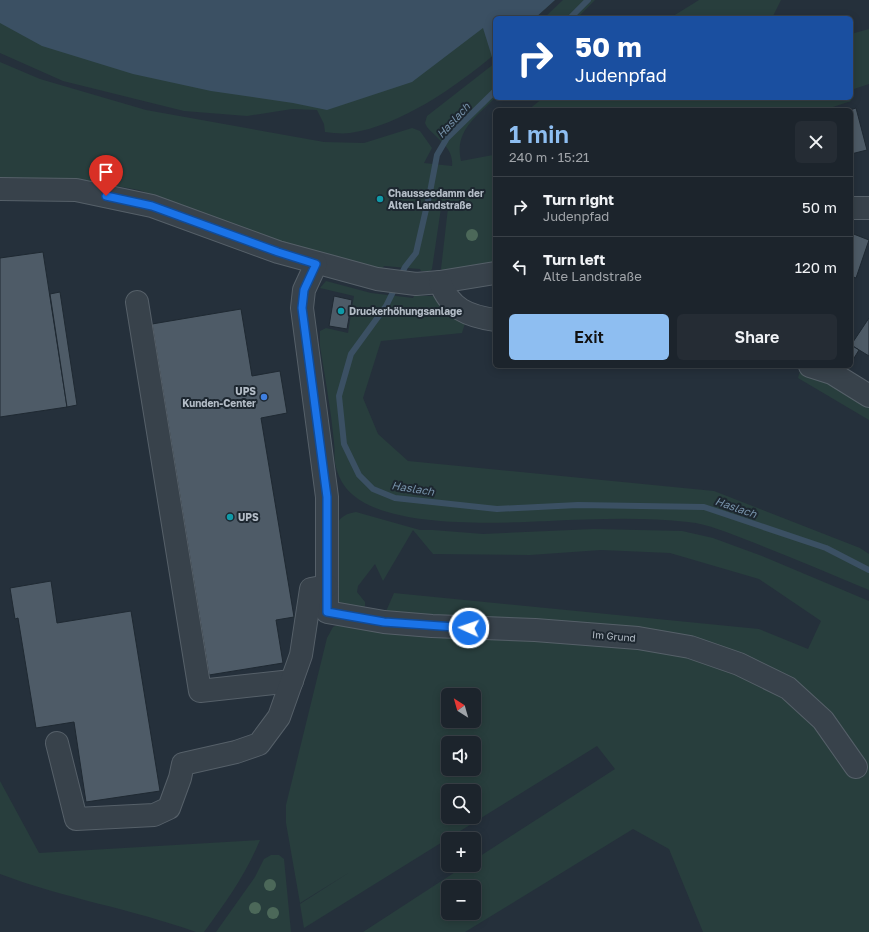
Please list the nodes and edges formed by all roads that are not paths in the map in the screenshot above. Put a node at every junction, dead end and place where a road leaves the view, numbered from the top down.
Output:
1 (0, 189) edge
2 (853, 208) edge
3 (869, 208) edge
4 (316, 264) junction
5 (493, 273) edge
6 (440, 282) junction
7 (137, 302) dead end
8 (493, 320) edge
9 (816, 368) edge
10 (869, 396) edge
11 (327, 586) junction
12 (292, 681) junction
13 (57, 743) dead end
14 (856, 767) dead end

1 - 4 street
2 - 3 street
4 - 6 street
4 - 11 street
5 - 6 street
6 - 8 street
7 - 12 street
9 - 10 street
11 - 12 street
11 - 14 street, Im Grund
12 - 13 street

